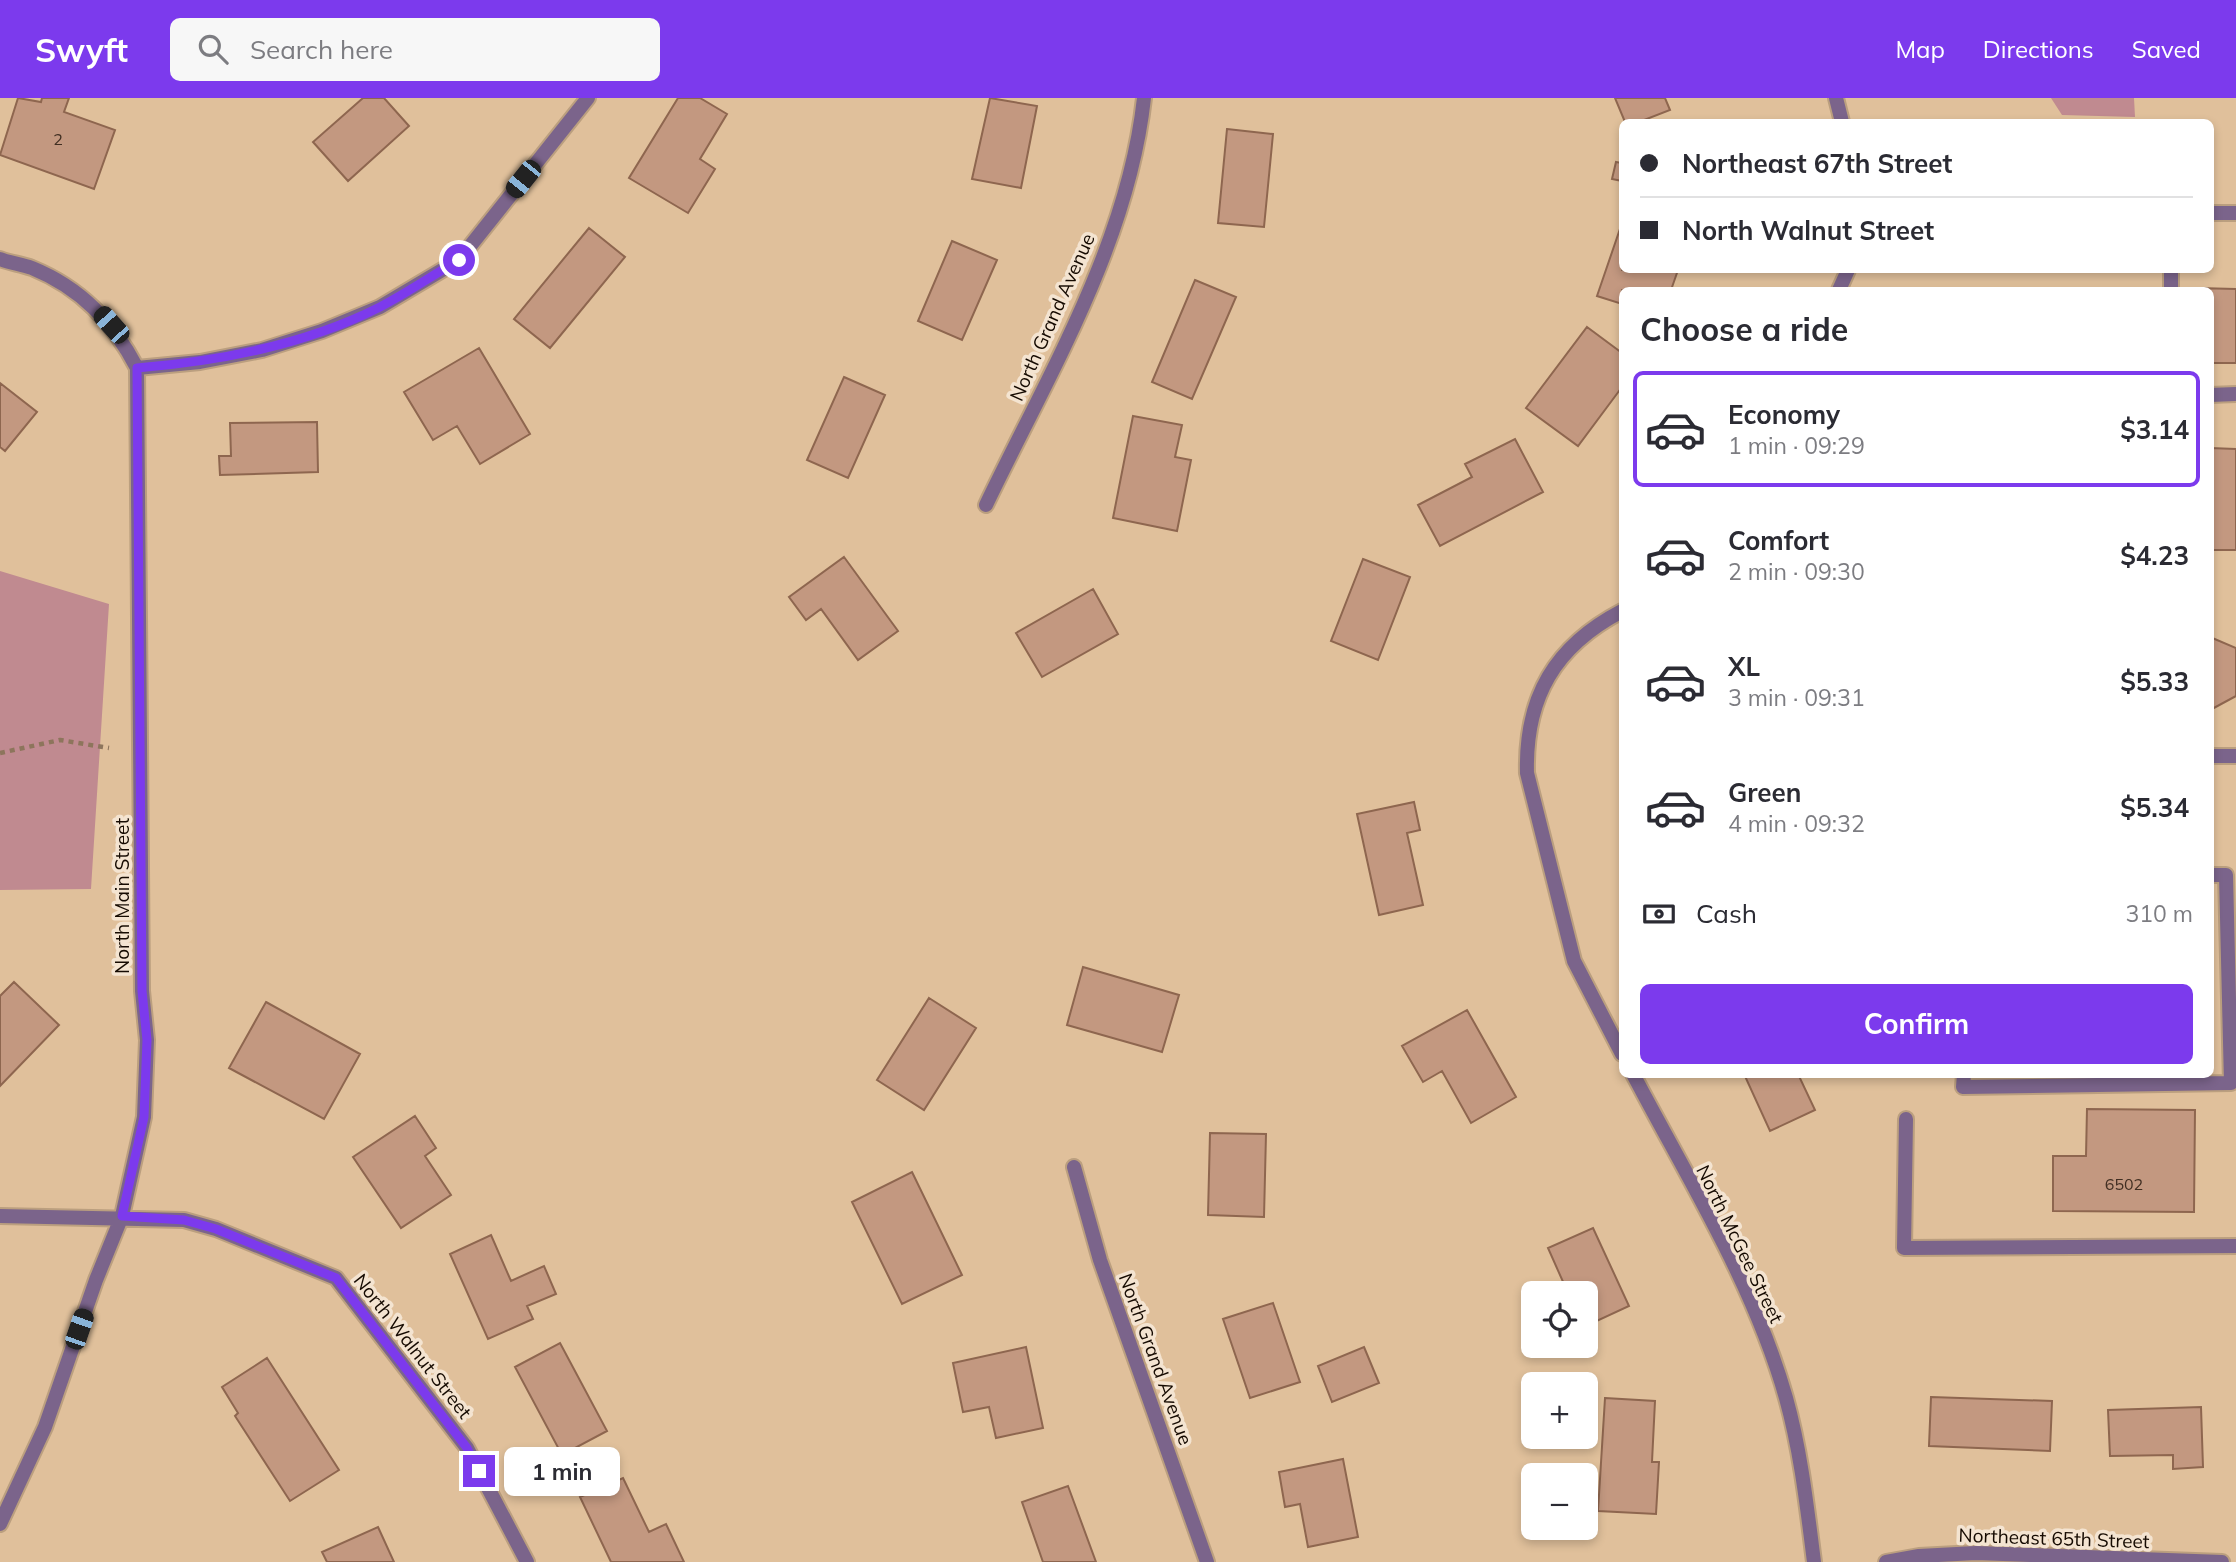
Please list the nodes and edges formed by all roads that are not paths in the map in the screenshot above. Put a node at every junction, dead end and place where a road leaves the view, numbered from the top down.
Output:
1 (588, 98) edge
2 (1144, 98) edge
3 (1836, 98) edge
4 (1841, 119) edge
5 (2214, 212) edge
6 (2236, 213) edge
7 (0, 259) edge
8 (137, 368) junction
9 (2236, 394) edge
10 (2214, 395) edge
11 (986, 505) dead end
12 (1619, 613) edge
13 (2214, 756) edge
14 (2236, 756) edge
15 (2231, 875) edge
16 (2233, 952) edge
17 (1619, 1048) edge
18 (1635, 1078) edge
19 (1964, 1078) edge
20 (1906, 1119) dead end
21 (1074, 1167) dead end
22 (0, 1216) edge
23 (122, 1216) junction
24 (2236, 1246) edge
25 (0, 1524) edge
26 (527, 1562) edge
27 (1208, 1562) edge
28 (1814, 1562) edge
29 (1886, 1562) edge
30 (2222, 1562) edge

1 - 8 street
2 - 11 street, North Grand Avenue
3 - 4 street
5 - 6 street
7 - 8 street
8 - 23 street, North Main Street
9 - 10 street
12 - 17 street
13 - 14 street
15 - 16 street
16 - 19 street
18 - 28 street, North McGee Street
20 - 24 street
21 - 27 street, North Grand Avenue
22 - 23 street, North Walnut Street
23 - 25 street, North Main Street
23 - 26 street, North Walnut Street
29 - 30 street, Northeast 65th Street

